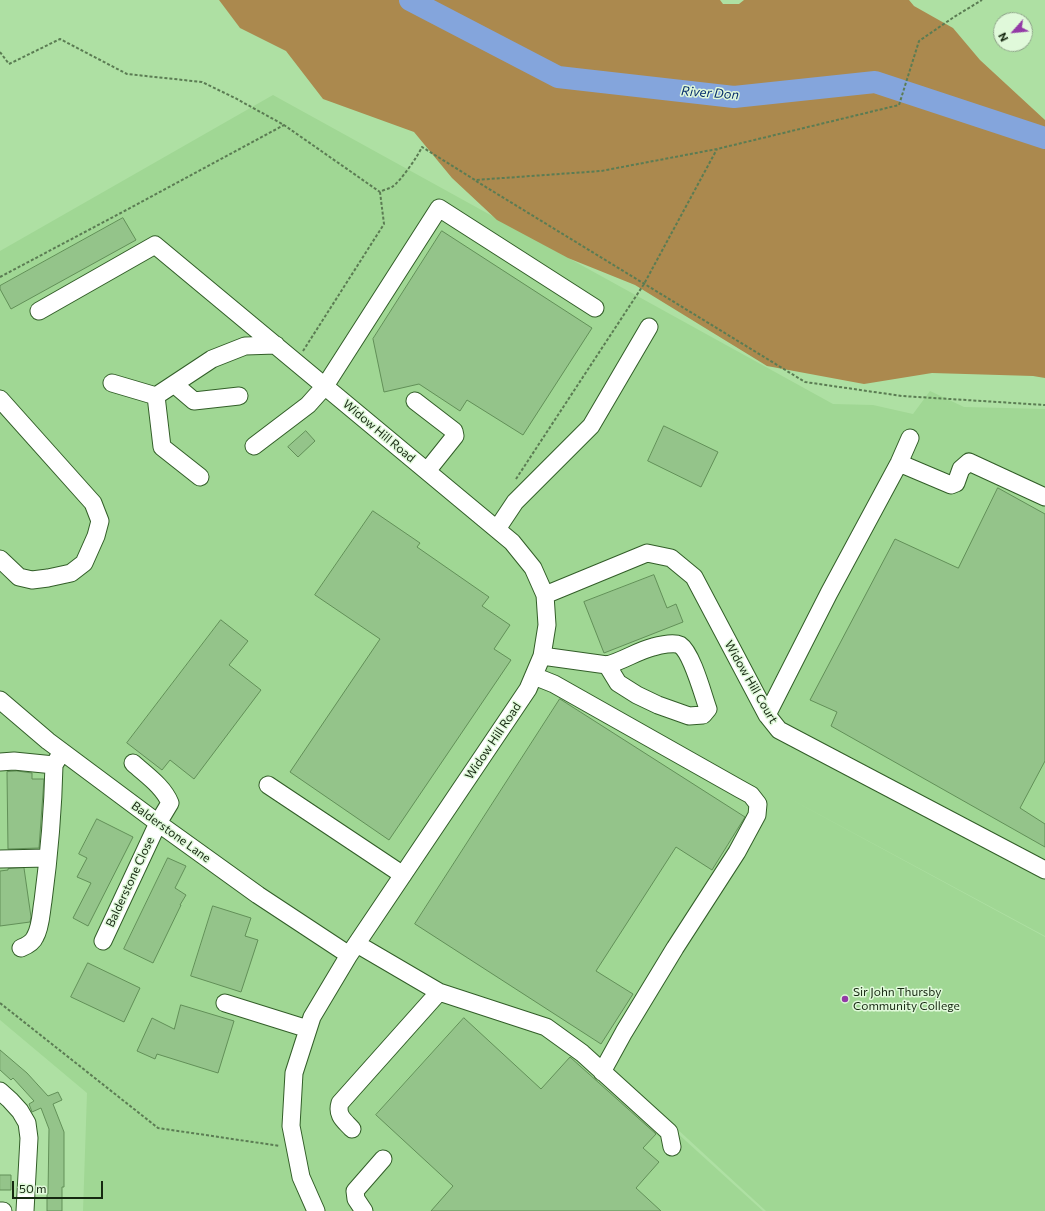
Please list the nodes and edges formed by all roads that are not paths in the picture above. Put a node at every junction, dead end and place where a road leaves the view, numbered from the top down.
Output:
1 (595, 308) dead end
2 (39, 310) dead end
3 (649, 326) dead end
4 (276, 345) junction
5 (112, 383) dead end
6 (174, 384) junction
7 (325, 386) junction
8 (156, 396) junction
9 (239, 396) dead end
10 (0, 399) edge
11 (415, 401) dead end
12 (910, 438) dead end
13 (254, 446) dead end
14 (899, 463) junction
15 (428, 472) junction
16 (200, 477) dead end
17 (1045, 497) edge
18 (497, 530) junction
19 (0, 559) edge
20 (545, 595) junction
21 (542, 656) junction
22 (607, 665) junction
23 (534, 676) junction
24 (0, 700) edge
25 (767, 715) junction
26 (58, 758) junction
27 (0, 762) edge
28 (133, 763) dead end
29 (268, 785) dead end
30 (158, 823) junction
31 (48, 858) junction
32 (0, 859) edge
33 (1045, 870) edge
34 (402, 875) junction
35 (103, 941) dead end
36 (21, 948) dead end
37 (353, 949) junction
38 (439, 992) junction
39 (225, 1003) dead end
40 (308, 1029) junction
41 (602, 1072) junction
42 (0, 1091) edge
43 (352, 1129) dead end
44 (672, 1147) dead end
45 (383, 1159) dead end
46 (0, 1211) edge
47 (3, 1211) edge
48 (25, 1211) edge
49 (316, 1211) edge
50 (364, 1211) edge

1 - 7 street
2 - 4 street, Widow Hill Road
3 - 18 street
4 - 6 street
4 - 7 street, Widow Hill Road
5 - 8 street
6 - 8 street
6 - 9 street
7 - 13 street
7 - 15 street, Widow Hill Road
8 - 16 street
10 - 19 street
11 - 15 street
12 - 14 street
14 - 17 street
14 - 25 street
15 - 18 street, Widow Hill Road
18 - 20 street, Widow Hill Road
20 - 21 street, Widow Hill Road
20 - 25 street, Widow Hill Court
21 - 22 street
21 - 23 street, Widow Hill Road
22 - 22 street
23 - 34 street, Widow Hill Road
23 - 41 street
24 - 26 street, Balderstone Lane
25 - 33 street, Widow Hill Court
26 - 27 street
26 - 30 street, Balderstone Lane
26 - 31 street
28 - 30 street, Balderstone Close
29 - 34 street
30 - 35 street, Balderstone Close
30 - 37 street, Balderstone Lane
31 - 32 street
31 - 36 street
34 - 37 street, Widow Hill Road
37 - 38 street, Balderstone Lane
37 - 40 street, Widow Hill Road
38 - 41 street, Balderstone Lane
38 - 43 street
39 - 40 street
40 - 49 street, Widow Hill Road
41 - 44 street, Balderstone Lane
42 - 48 street
45 - 50 street
46 - 47 street

